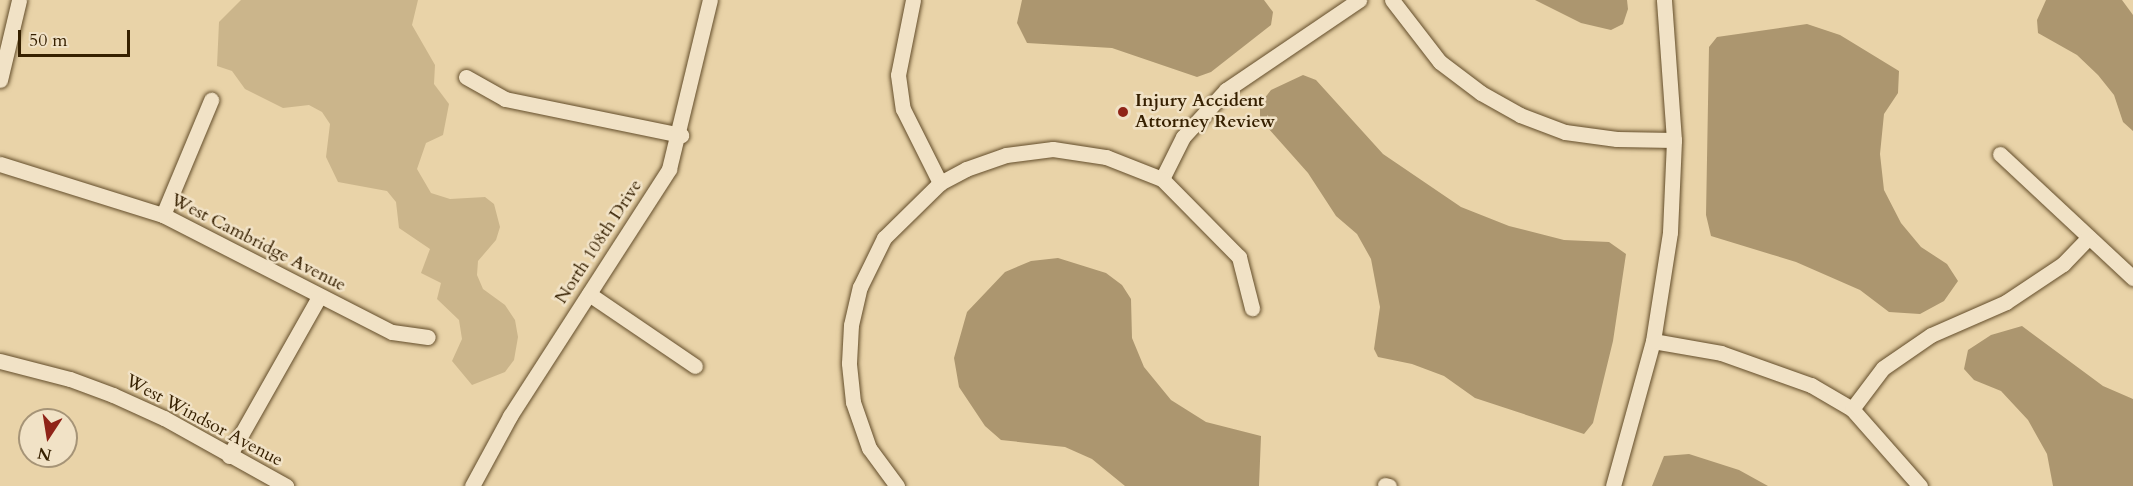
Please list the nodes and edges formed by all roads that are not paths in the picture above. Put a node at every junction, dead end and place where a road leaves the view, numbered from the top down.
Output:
1 (19, 0) edge
2 (710, 0) edge
3 (912, 0) edge
4 (1359, 0) edge
5 (1392, 0) edge
6 (1664, 0) edge
7 (466, 77) dead end
8 (0, 80) edge
9 (211, 100) dead end
10 (681, 135) junction
11 (1674, 140) junction
12 (2000, 154) dead end
13 (0, 164) edge
14 (1162, 179) junction
15 (940, 183) junction
16 (163, 215) junction
17 (2089, 237) junction
18 (2133, 278) edge
19 (589, 294) junction
20 (319, 297) junction
21 (1252, 308) dead end
22 (428, 337) dead end
23 (1653, 341) junction
24 (0, 361) edge
25 (695, 366) dead end
26 (1852, 409) junction
27 (229, 456) junction
28 (891, 484) edge
29 (286, 486) edge
30 (472, 486) edge
31 (1613, 486) edge
32 (1920, 486) edge

1 - 8 street
2 - 10 street, North 108th Drive
3 - 15 street
4 - 14 street
5 - 11 street
6 - 11 street
7 - 10 street
9 - 16 street
10 - 19 street, North 108th Drive
11 - 23 street
12 - 17 street
13 - 16 street, West Cambridge Avenue
14 - 15 street
14 - 21 street
15 - 28 street
16 - 20 street, West Cambridge Avenue
17 - 18 street
17 - 26 street
19 - 25 street
19 - 30 street, North 108th Drive
20 - 22 street, West Cambridge Avenue
20 - 27 street
23 - 26 street
23 - 31 street
24 - 27 street, West Windsor Avenue
26 - 32 street
27 - 29 street, West Windsor Avenue

